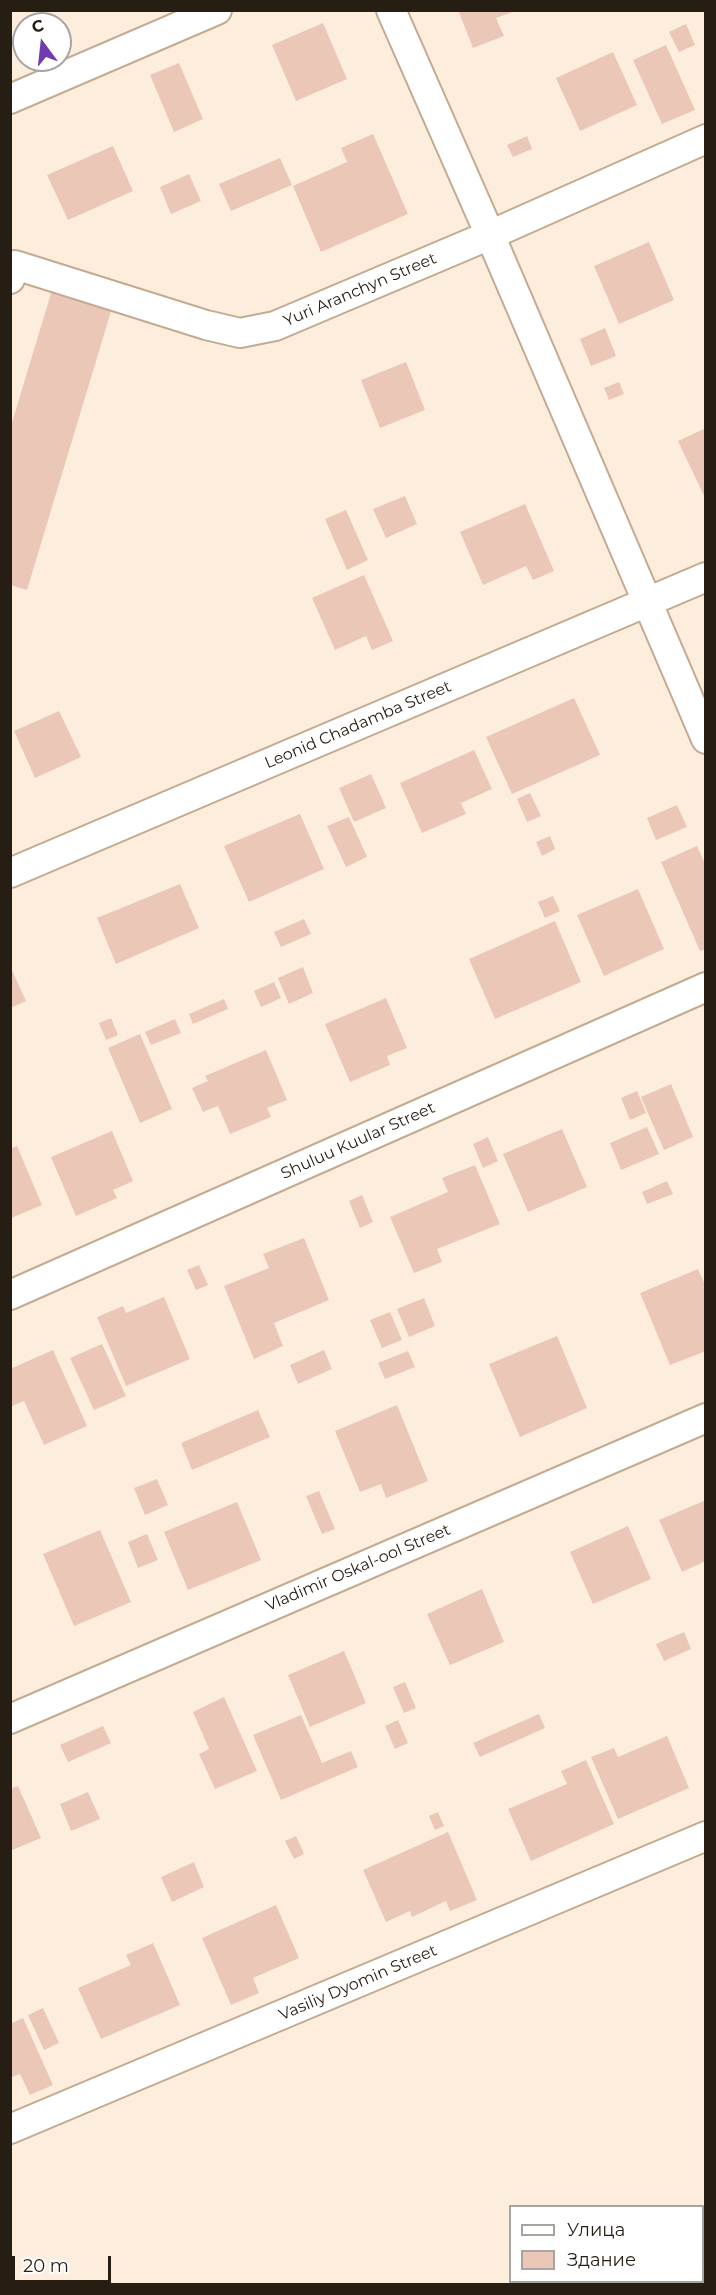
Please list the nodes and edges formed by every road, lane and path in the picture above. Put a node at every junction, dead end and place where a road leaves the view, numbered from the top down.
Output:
1 (217, 10) edge
2 (391, 10) edge
3 (10, 99) edge
4 (705, 139) edge
5 (490, 235) junction
6 (12, 266) edge
7 (705, 577) edge
8 (648, 602) junction
9 (705, 739) edge
10 (10, 873) edge
11 (705, 987) edge
12 (10, 1295) edge
13 (705, 1418) edge
14 (10, 1719) edge
15 (705, 1836) edge
16 (10, 2129) edge

1 - 3 street
2 - 5 street
4 - 5 street, Yuri Aranchyn Street
5 - 6 street, Yuri Aranchyn Street
5 - 8 street
7 - 8 street, Leonid Chadamba Street
8 - 9 street
8 - 10 street, Leonid Chadamba Street
11 - 12 street, Shuluu Kuular Street
13 - 14 street, Vladimir Oskal-ool Street
15 - 16 street, Vasiliy Dyomin Street

